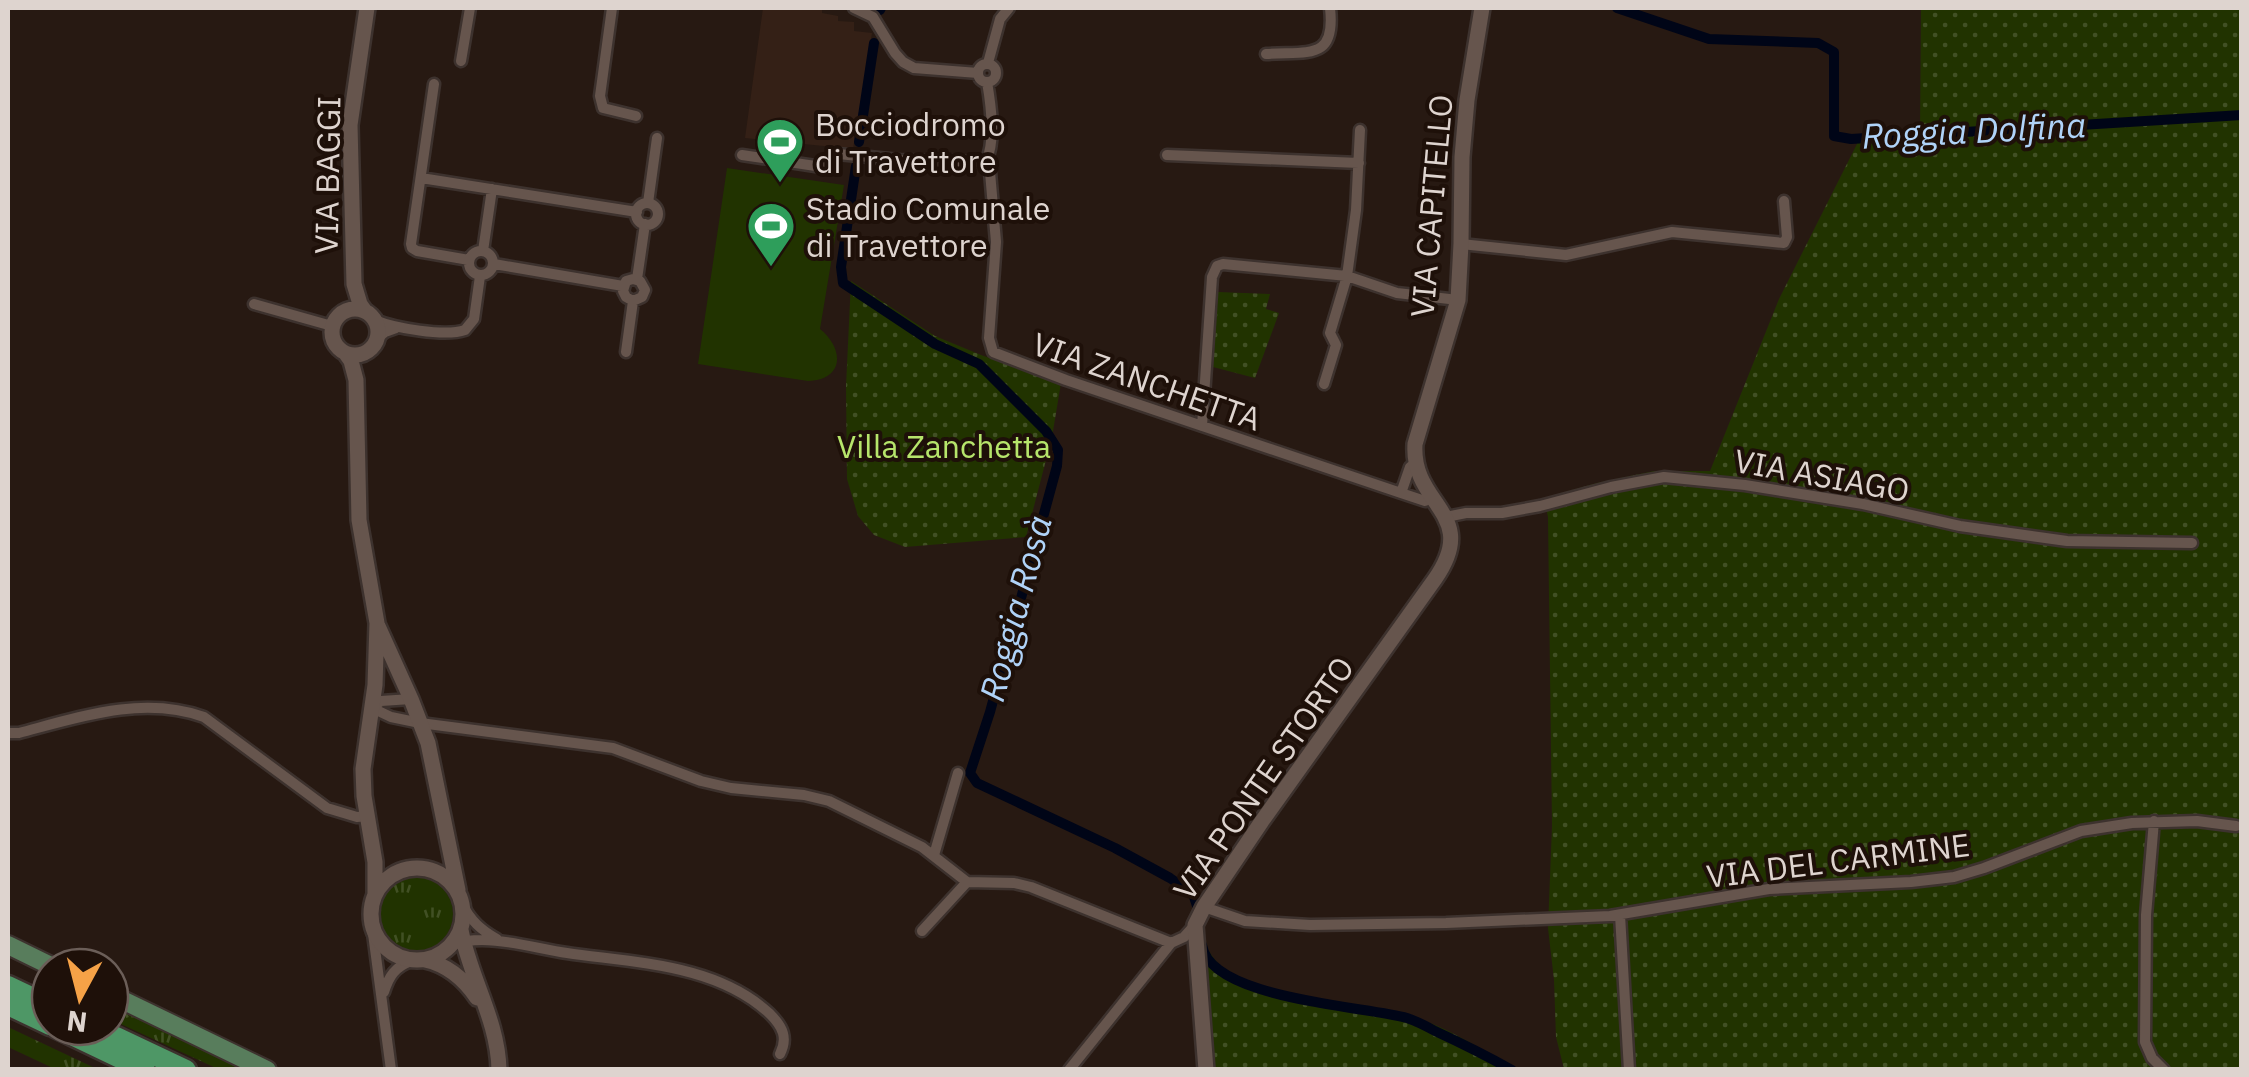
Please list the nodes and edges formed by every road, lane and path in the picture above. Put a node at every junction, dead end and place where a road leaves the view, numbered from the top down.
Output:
1 (367, 8) edge
2 (470, 8) edge
3 (612, 8) edge
4 (854, 8) edge
5 (1009, 8) edge
6 (1330, 8) edge
7 (1482, 8) edge
8 (1266, 54) dead end
9 (461, 61) dead end
10 (988, 63) junction
11 (978, 73) junction
12 (987, 82) junction
13 (434, 84) dead end
14 (636, 116) dead end
15 (1360, 130) dead end
16 (657, 138) dead end
17 (742, 155) dead end
18 (1167, 155) dead end
19 (986, 162) junction
20 (1358, 163) junction
21 (420, 178) junction
22 (492, 189) junction
23 (1784, 201) dead end
24 (648, 203) junction
25 (636, 212) junction
26 (644, 224) junction
27 (1461, 244) junction
28 (483, 251) junction
29 (470, 260) junction
30 (494, 264) junction
31 (480, 276) junction
32 (1347, 276) junction
33 (636, 279) junction
34 (354, 284) junction
35 (623, 286) junction
36 (634, 300) junction
37 (1458, 300) junction
38 (254, 304) dead end
39 (344, 312) junction
40 (370, 316) junction
41 (332, 326) junction
42 (402, 326) junction
43 (378, 338) junction
44 (626, 352) dead end
45 (346, 354) junction
46 (364, 354) junction
47 (356, 380) junction
48 (1324, 384) dead end
49 (1202, 426) junction
50 (1415, 464) junction
51 (1401, 493) junction
52 (1432, 498) junction
53 (1446, 517) junction
54 (2192, 542) dead end
55 (376, 622) junction
56 (411, 699) junction
57 (372, 708) junction
58 (420, 723) junction
59 (14, 733) edge
60 (958, 774) dead end
61 (368, 816) junction
62 (2154, 821) junction
63 (2236, 826) dead end
64 (934, 855) junction
65 (966, 882) junction
66 (376, 892) junction
67 (460, 898) junction
68 (1204, 907) junction
69 (1620, 914) junction
70 (1195, 925) junction
71 (372, 926) junction
72 (922, 931) dead end
73 (459, 938) junction
74 (484, 941) junction
75 (502, 943) junction
76 (1172, 943) junction
77 (418, 960) junction
78 (470, 963) junction
79 (382, 998) junction
80 (130, 1004) edge
81 (491, 1018) junction
82 (130, 1043) edge
83 (97, 1047) edge
84 (780, 1054) dead end
85 (146, 1070) edge
86 (186, 1070) edge
87 (267, 1070) edge
88 (391, 1070) edge
89 (499, 1070) edge
90 (1069, 1070) edge
91 (1206, 1070) edge
92 (1628, 1070) edge
93 (2164, 1070) edge

1 - 34 main road, VIA BAGGI
2 - 9 street
3 - 14 street
4 - 11 street
5 - 10 street
6 - 8 street
7 - 27 main road, VIA CAPITELLO
10 - 11 street
10 - 12 street
11 - 12 street
12 - 19 street, VIA ZANCHETTA
13 - 21 street
15 - 20 street
16 - 24 street
17 - 19 street
18 - 20 street
19 - 49 street, VIA ZANCHETTA
20 - 32 street
21 - 22 street
21 - 29 street
22 - 25 street
22 - 28 street
23 - 27 street
24 - 25 street
24 - 26 street
25 - 26 street
26 - 33 street
27 - 37 main road, VIA CAPITELLO
28 - 29 street
28 - 30 street
29 - 31 street
30 - 31 street
30 - 35 street
31 - 42 street
32 - 37 street
32 - 48 street
32 - 49 street
33 - 35 street
33 - 36 street
34 - 39 main road, VIA BAGGI
34 - 40 main road, VIA BAGGI
35 - 36 street
36 - 44 street
37 - 50 main road, VIA CAPITELLO
38 - 41 street
39 - 40 main road
39 - 41 main road, VIA BAGGI
40 - 42 street
40 - 43 main road, VIA BAGGI
41 - 45 main road
42 - 43 street
43 - 46 main road
45 - 46 main road
45 - 47 main road
46 - 47 main road
47 - 55 main road
49 - 51 street, VIA ZANCHETTA
50 - 51 street, VIA CAPITELLO
50 - 52 main road
51 - 52 street, VIA ZANCHETTA
52 - 53 main road
53 - 54 street, VIA ASIAGO
53 - 68 main road, VIA PONTE STORTO
55 - 56 main road
55 - 57 main road
56 - 57 street
56 - 58 main road
57 - 58 street
57 - 61 main road
58 - 64 street
58 - 67 main road
59 - 61 street
60 - 64 street
61 - 66 main road
62 - 63 street, VIA DEL CARMINE
62 - 69 street, VIA DEL CARMINE
62 - 93 street
64 - 65 street
65 - 72 street
65 - 76 street
66 - 67 main road
66 - 71 main road
67 - 73 main road
67 - 75 street
68 - 69 street, VIA DEL CARMINE
68 - 70 main road, VIA PONTE STORTO
69 - 92 street
70 - 76 street, VIA PONTE STORTO
70 - 91 main road
71 - 77 main road
71 - 79 street
73 - 74 street
73 - 77 main road
73 - 78 main road
74 - 75 street
74 - 78 street
75 - 84 street
76 - 90 street, VIA PONTE STORTO
77 - 79 street
77 - 81 main road
78 - 81 main road
79 - 88 street
80 - 87 main road
81 - 89 main road
82 - 86 highway
83 - 85 highway

